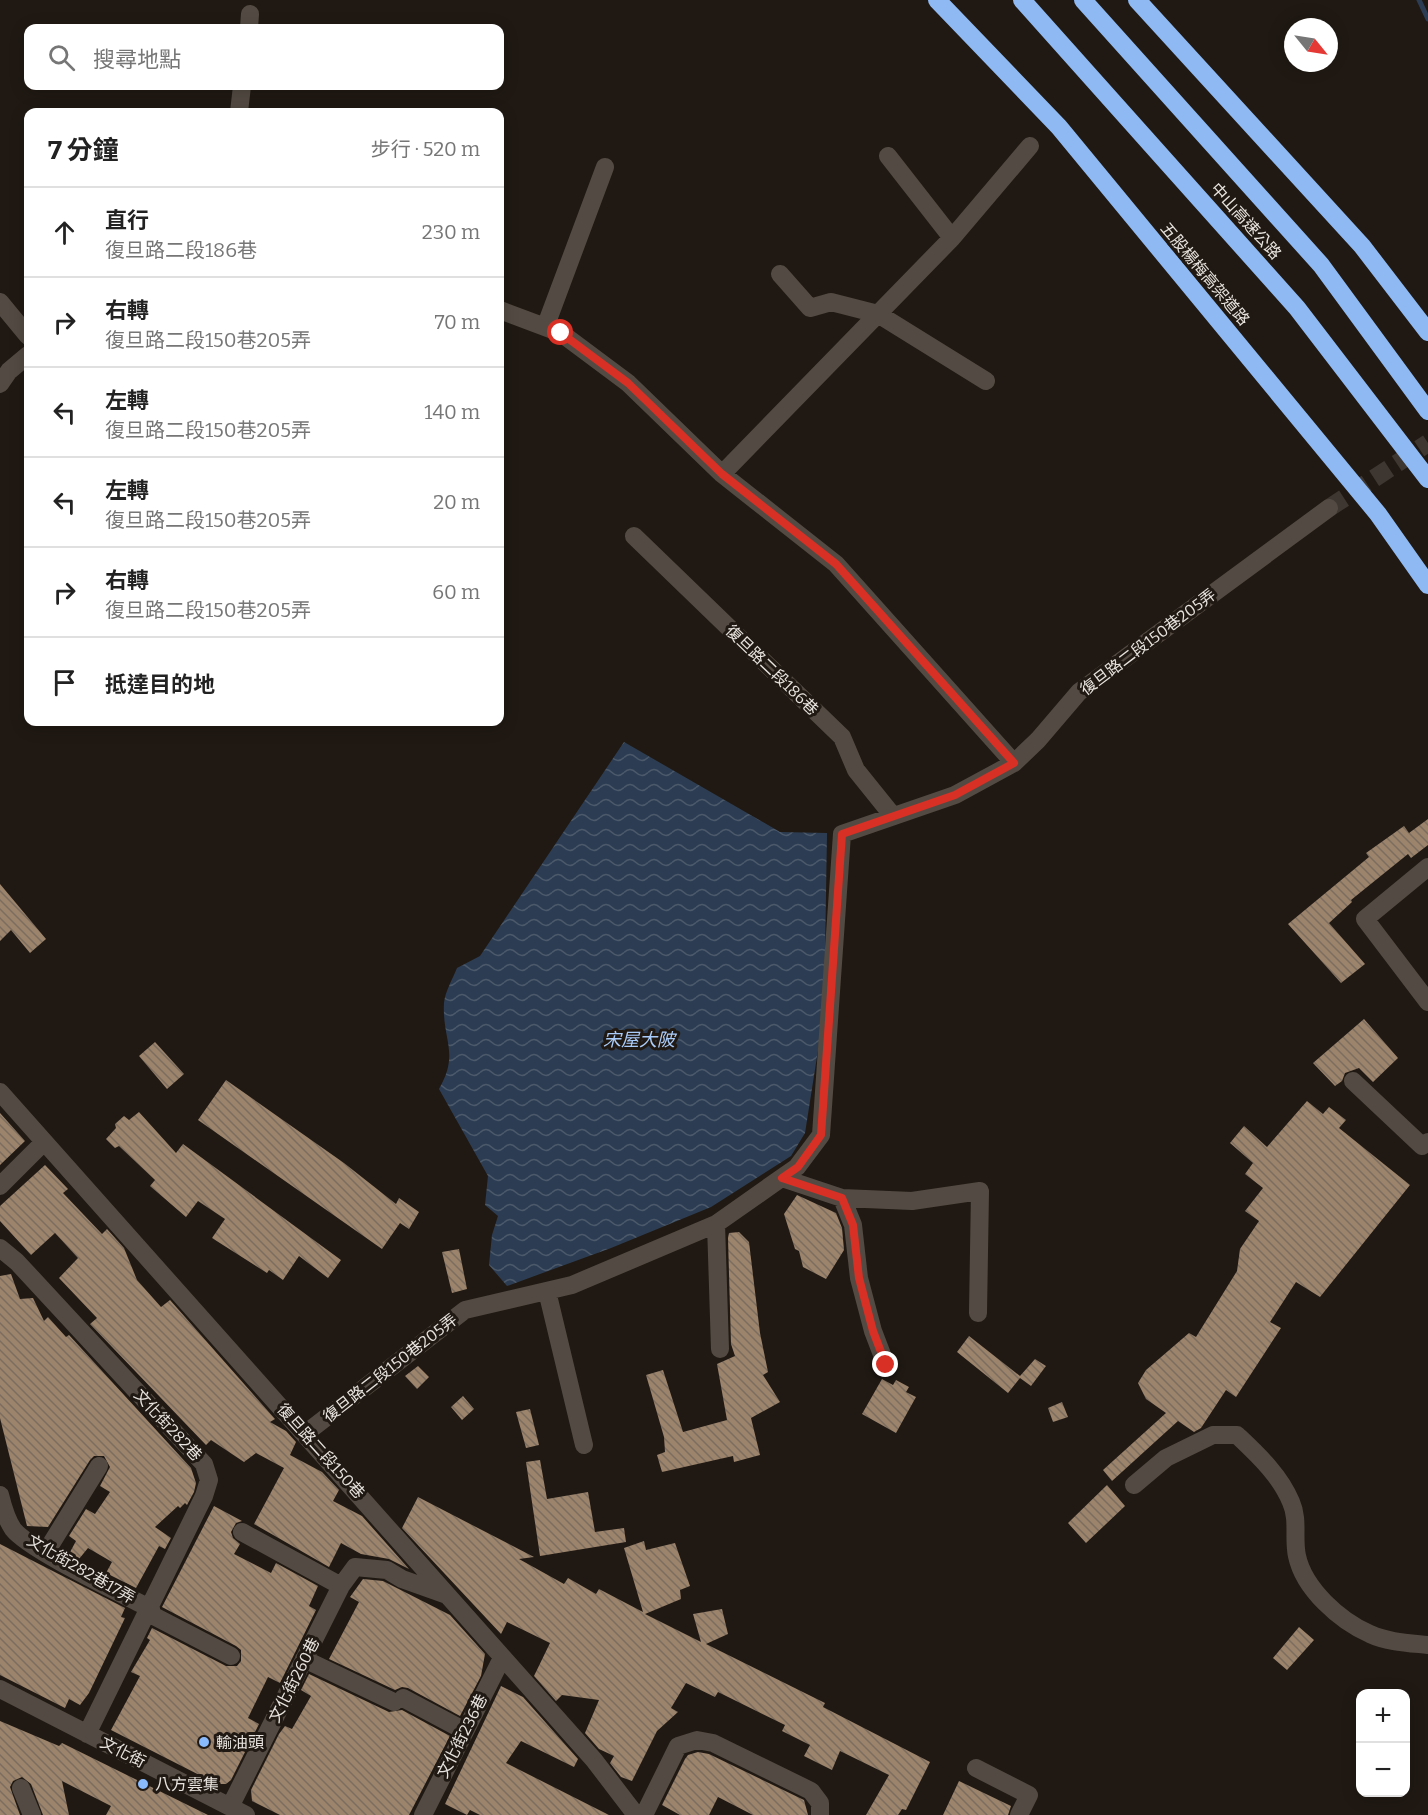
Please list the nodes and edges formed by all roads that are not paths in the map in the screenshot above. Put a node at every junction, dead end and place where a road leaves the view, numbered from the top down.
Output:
1 (938, 0) edge
2 (1022, 0) edge
3 (1083, 0) edge
4 (1137, 0) edge
5 (242, 90) edge
6 (239, 108) edge
7 (1030, 146) dead end
8 (888, 156) dead end
9 (605, 167) dead end
10 (952, 238) junction
11 (780, 274) dead end
12 (0, 302) edge
13 (504, 311) edge
14 (878, 314) junction
15 (546, 325) junction
16 (24, 331) edge
17 (1428, 332) edge
18 (24, 358) edge
19 (986, 381) dead end
20 (0, 384) edge
21 (1428, 411) edge
22 (722, 474) junction
23 (1428, 479) edge
24 (1329, 508) tunnel mouth
25 (634, 536) dead end
26 (1428, 585) edge
27 (1014, 763) junction
28 (893, 816) junction
29 (1428, 867) edge
30 (1428, 1002) edge
31 (1353, 1081) dead end
32 (0, 1092) edge
33 (44, 1142) junction
34 (1428, 1142) edge
35 (782, 1178) junction
36 (0, 1186) edge
37 (842, 1198) junction
38 (716, 1224) junction
39 (0, 1248) edge
40 (547, 1291) junction
41 (978, 1313) dead end
42 (720, 1349) dead end
43 (886, 1365) dead end
44 (306, 1433) junction
45 (584, 1445) dead end
46 (99, 1466) dead end
47 (1134, 1485) dead end
48 (0, 1495) edge
49 (242, 1532) dead end
50 (46, 1552) junction
51 (341, 1586) junction
52 (449, 1595) junction
53 (150, 1611) junction
54 (1428, 1645) edge
55 (231, 1656) dead end
56 (502, 1658) junction
57 (304, 1659) junction
58 (0, 1689) edge
59 (465, 1731) junction
60 (87, 1734) junction
61 (976, 1768) dead end
62 (21, 1788) dead end
63 (238, 1811) edge
64 (430, 1812) edge
65 (32, 1815) edge
66 (636, 1815) edge
67 (644, 1815) edge
68 (820, 1815) edge
69 (1019, 1815) edge

1 - 26 highway, 五股楊梅高架道路
2 - 23 highway, 中山高速公路
3 - 21 highway, 中山高速公路
4 - 17 highway
5 - 6 street
7 - 10 street
8 - 10 street
9 - 15 street
10 - 14 street
11 - 14 street
12 - 16 street
13 - 15 street
14 - 19 street
14 - 22 street
15 - 22 street
18 - 20 street
22 - 27 street
24 - 27 street, 復旦路二段150巷205弄
25 - 28 street, 復旦路二段186巷
27 - 28 street, 復旦路二段150巷205弄
28 - 35 street, 復旦路二段150巷205弄
29 - 30 street
31 - 34 street
32 - 33 street, 復旦路二段150巷
33 - 36 street
33 - 44 street, 復旦路二段150巷
35 - 37 street
35 - 38 street, 復旦路二段150巷205弄
37 - 41 street
37 - 43 street
38 - 40 street, 復旦路二段150巷205弄
38 - 42 street
39 - 53 street, 文化街282巷
40 - 44 street, 復旦路二段150巷205弄
40 - 45 street
44 - 52 street, 復旦路二段150巷
46 - 50 street
47 - 54 street
48 - 50 street, 文化街282巷17弄
49 - 51 street
50 - 53 street, 文化街282巷17弄
51 - 52 street
51 - 57 street, 文化街260巷
52 - 56 street, 復旦路二段150巷
53 - 55 street, 文化街282巷17弄
53 - 60 street, 文化街282巷
56 - 59 street, 文化街236巷
56 - 66 street, 復旦路二段150巷
57 - 59 street
57 - 63 street, 文化街260巷
58 - 60 street, 文化街
59 - 64 street, 文化街236巷
60 - 63 street, 文化街
61 - 69 street
62 - 65 street
67 - 68 street

